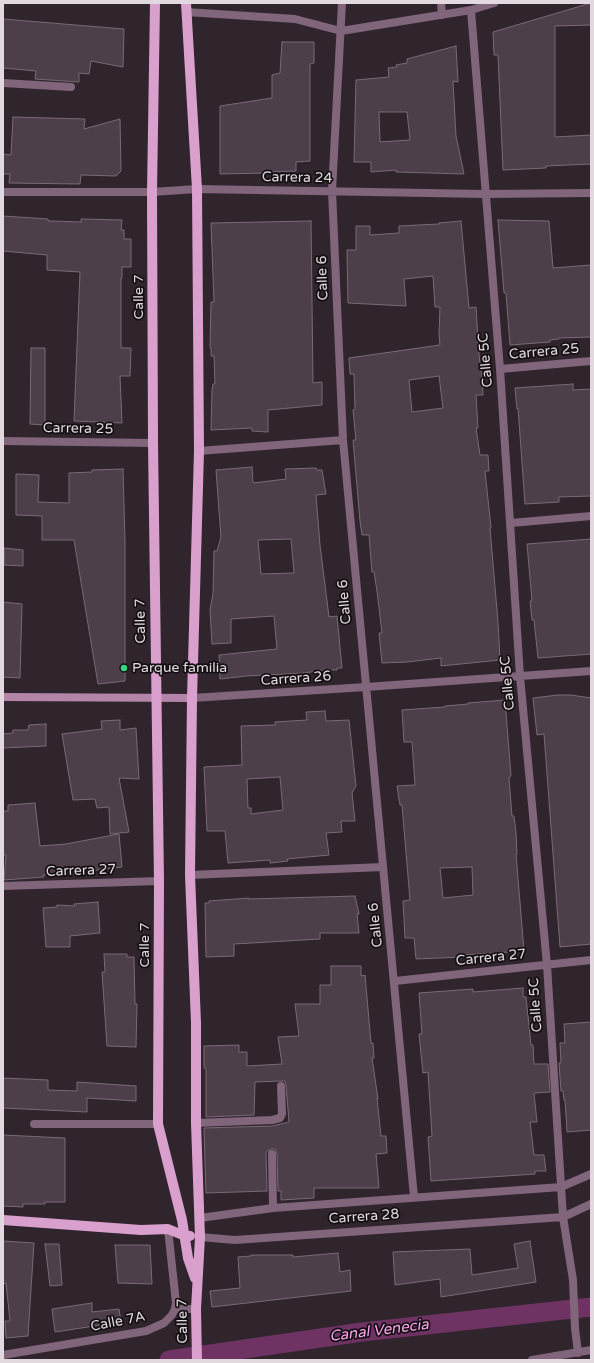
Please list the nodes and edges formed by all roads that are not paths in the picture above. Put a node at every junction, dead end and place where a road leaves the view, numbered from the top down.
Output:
1 (155, 3) edge
2 (342, 3) edge
3 (441, 3) edge
4 (494, 3) edge
5 (186, 8) edge
6 (471, 10) junction
7 (442, 15) junction
8 (341, 31) junction
9 (3, 83) edge
10 (71, 87) dead end
11 (197, 189) junction
12 (3, 192) edge
13 (152, 192) junction
14 (332, 192) junction
15 (591, 193) edge
16 (485, 194) junction
17 (591, 361) edge
18 (500, 369) junction
19 (343, 440) junction
20 (3, 441) edge
21 (153, 444) junction
22 (199, 450) junction
23 (591, 516) edge
24 (511, 523) junction
25 (591, 671) edge
26 (520, 676) junction
27 (366, 687) junction
28 (3, 698) edge
29 (192, 698) junction
30 (156, 699) junction
31 (383, 867) junction
32 (190, 875) junction
33 (159, 881) junction
34 (3, 886) edge
35 (591, 960) edge
36 (547, 965) junction
37 (395, 981) junction
38 (280, 1086) dead end
39 (196, 1123) junction
40 (34, 1124) dead end
41 (158, 1124) junction
42 (272, 1154) dead end
43 (591, 1174) edge
44 (561, 1187) junction
45 (414, 1197) junction
46 (591, 1204) edge
47 (273, 1208) junction
48 (563, 1217) junction
49 (200, 1218) junction
50 (3, 1220) edge
51 (182, 1220) junction
52 (168, 1228) junction
53 (185, 1236) junction
54 (200, 1237) junction
55 (197, 1281) junction
56 (196, 1308) junction
57 (175, 1309) junction
58 (591, 1350) edge
59 (578, 1353) junction
60 (3, 1355) edge
61 (197, 1360) edge
62 (532, 1360) edge

1 - 13 main road, Calle 7
2 - 8 street, Calle 6
3 - 7 street
4 - 6 street
5 - 8 street
5 - 11 main road, Calle 7
6 - 7 street
6 - 16 street, Calle 5C
7 - 8 street
8 - 14 street, Calle 6
9 - 10 street
11 - 13 street, Carrera 24
11 - 14 street, Carrera 24
11 - 22 main road, Calle 7
12 - 13 street, Carrera 24
13 - 21 main road, Calle 7
14 - 16 street, Carrera 24
14 - 19 street, Calle 6
15 - 16 street, Carrera 24
16 - 18 street, Calle 5C
17 - 18 street, Carrera 25
18 - 24 street, Calle 5C
19 - 22 street
19 - 27 street, Calle 6
20 - 21 street, Carrera 25
21 - 30 main road, Calle 7
22 - 29 main road, Calle 7
23 - 24 street
24 - 26 street, Calle 5C
25 - 26 street, Carrera 26
26 - 27 street, Carrera 26
26 - 36 street, Calle 5C
27 - 29 street, Carrera 26
27 - 31 street, Calle 6
28 - 30 street, Carrera 26
29 - 30 street, Carrera 26
29 - 32 main road, Calle 7
30 - 33 main road, Calle 7
31 - 32 street
31 - 37 street, Calle 6
32 - 39 main road, Calle 7
33 - 34 street, Carrera 27
33 - 41 main road, Calle 7
35 - 36 street, Carrera 27
36 - 37 street, Carrera 27
36 - 44 street, Calle 5C
37 - 45 street, Calle 6
38 - 39 street
39 - 49 main road, Calle 7
40 - 41 street
41 - 51 main road, Calle 7
42 - 47 street
43 - 44 street, Carrera 28
44 - 45 street, Carrera 28
44 - 48 street, Calle 5C
45 - 47 street, Carrera 28
46 - 48 street
47 - 49 street, Carrera 28
48 - 54 street, Carrera 28
48 - 59 street, Calle 5C
49 - 51 main road, Carrera 28
49 - 54 main road, Calle 7
50 - 52 main road, Carrera 28
51 - 52 main road, Carrera 28
51 - 53 main road, Calle 7
52 - 53 main road, Carrera 28
52 - 57 street
53 - 54 main road, Carrera 28
53 - 55 main road, Calle 7
54 - 55 main road, Calle 7
55 - 56 main road, Calle 7
56 - 57 street
56 - 61 main road, Calle 7
57 - 60 street, Calle 7A
58 - 59 street
59 - 62 street

